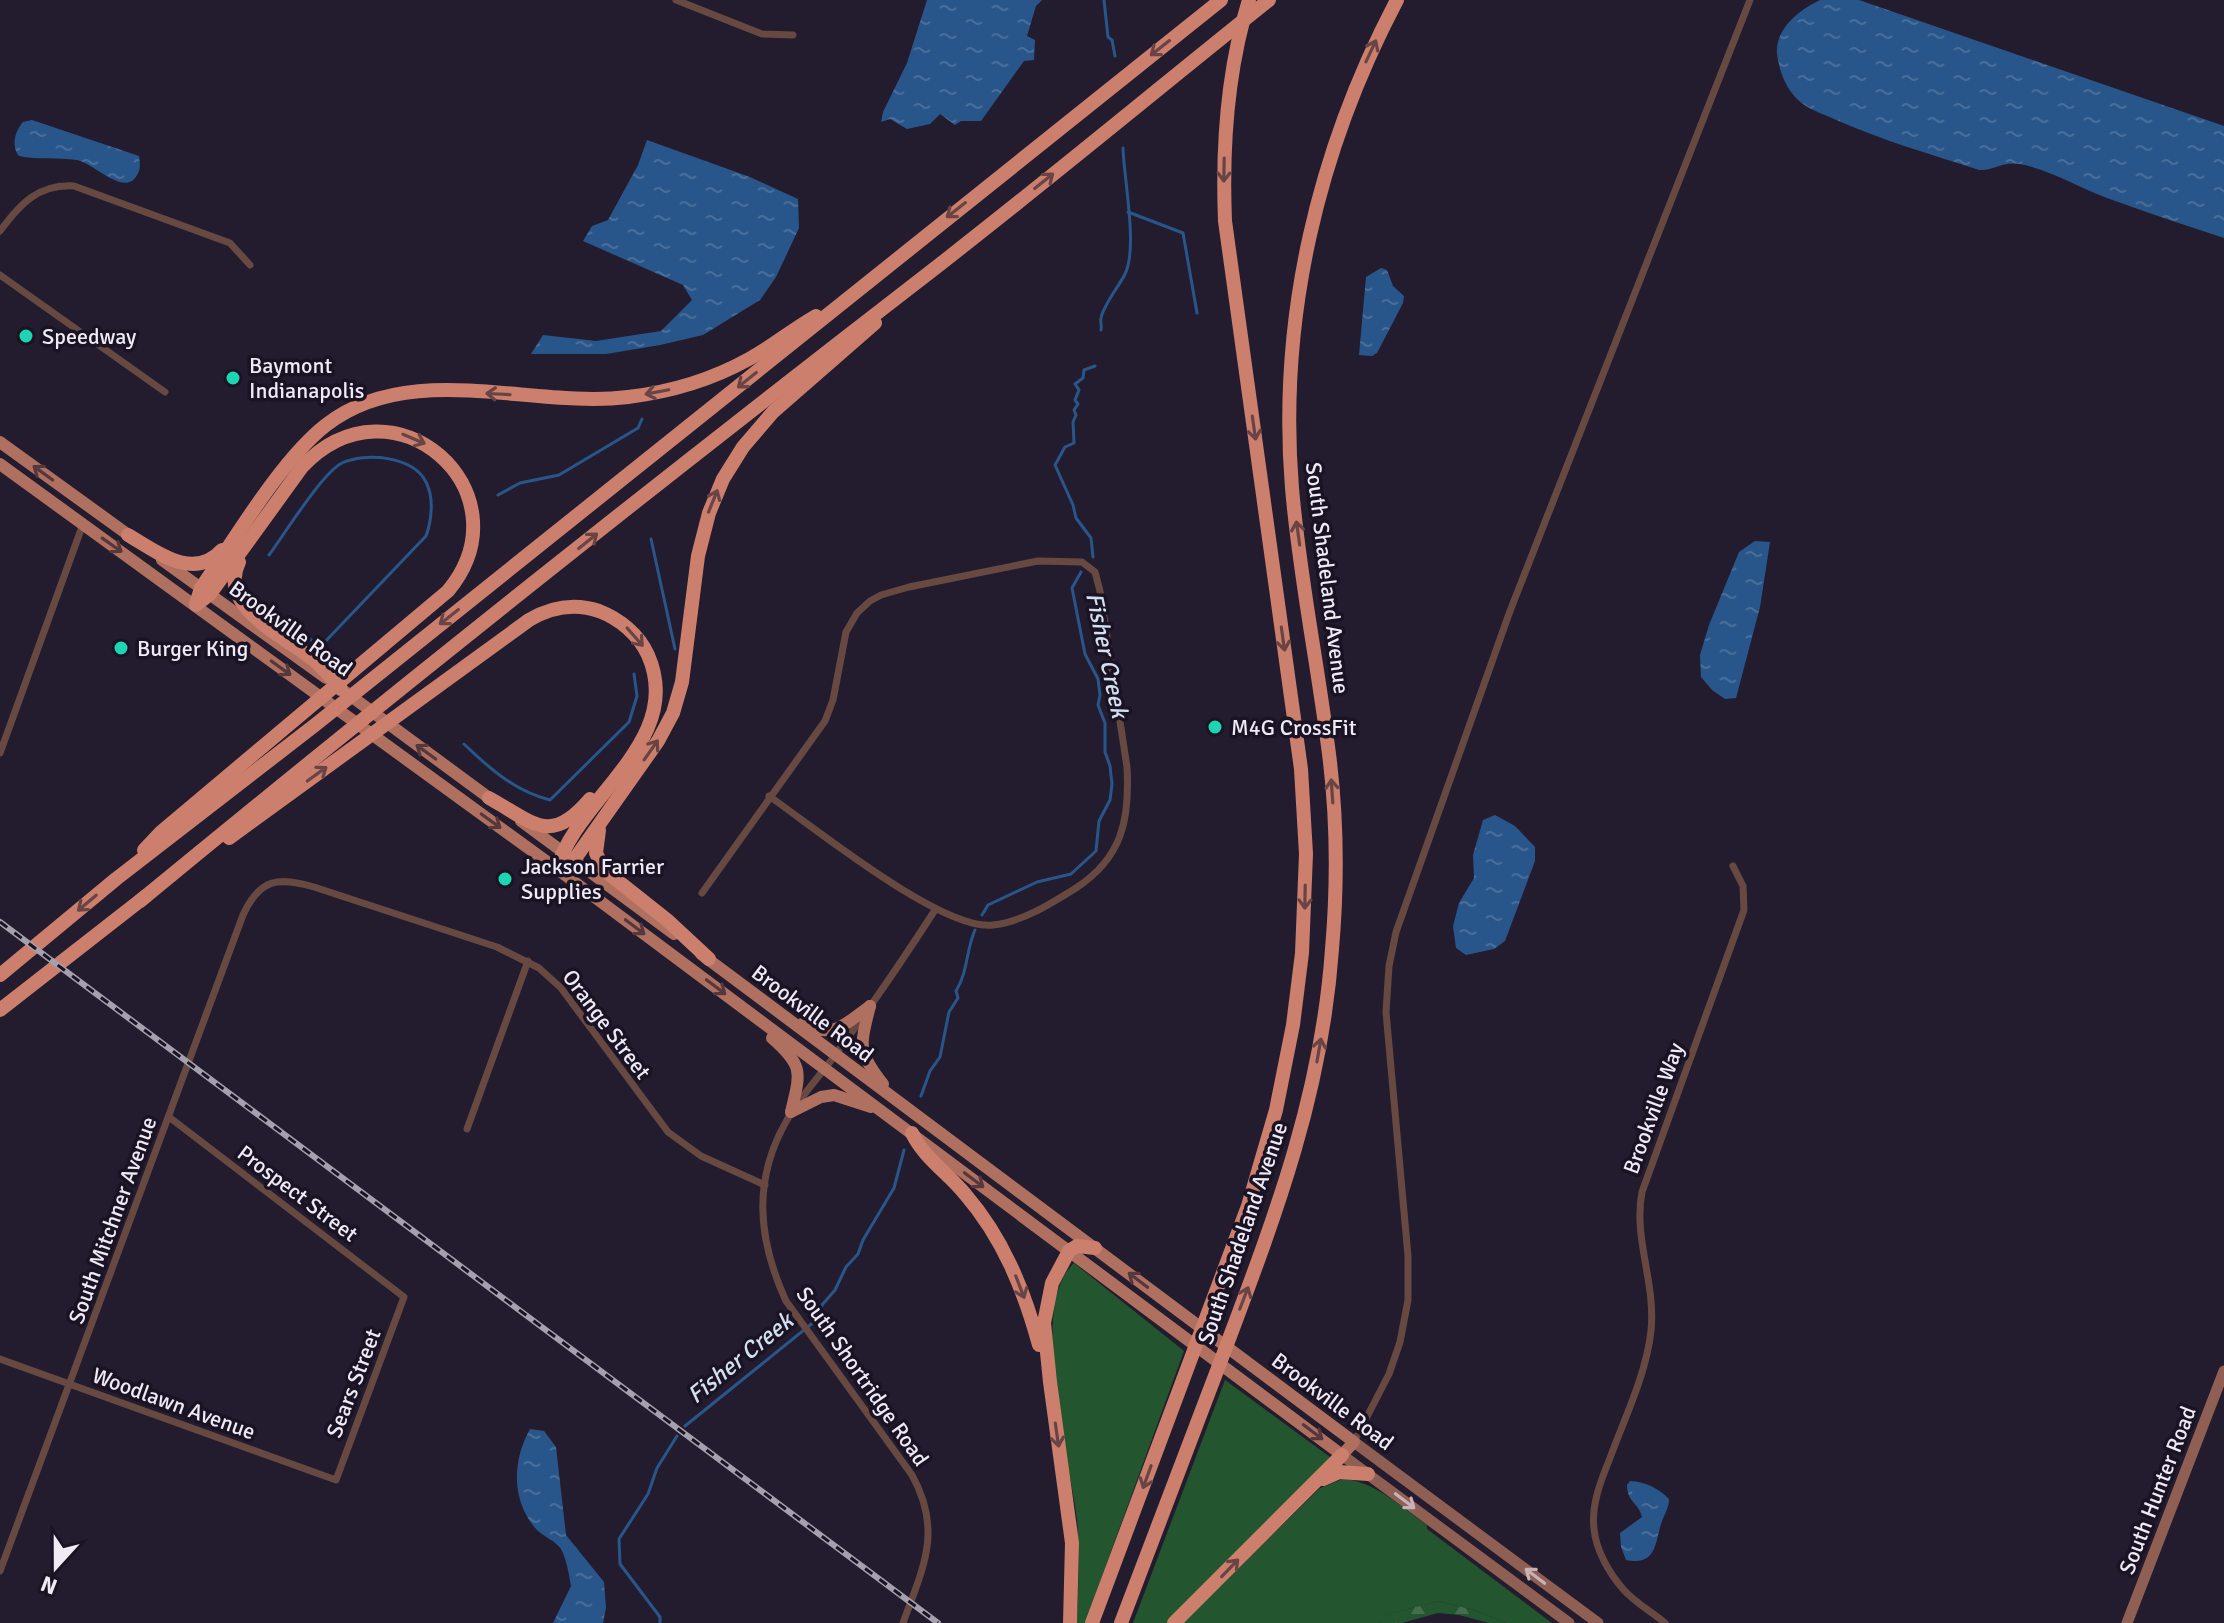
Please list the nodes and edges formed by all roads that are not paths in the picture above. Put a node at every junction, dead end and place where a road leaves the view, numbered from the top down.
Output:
1 (676, 0) edge
2 (702, 0) edge
3 (1221, 0) edge
4 (1249, 0) edge
5 (1269, 0) edge
6 (1397, 0) edge
7 (1750, 0) edge
8 (699, 9) junction
9 (793, 35) dead end
10 (0, 231) edge
11 (250, 265) dead end
12 (0, 275) edge
13 (912, 286) junction
14 (850, 295) junction
15 (165, 392) dead end
16 (0, 442) edge
17 (0, 464) edge
18 (246, 523) junction
19 (83, 524) junction
20 (128, 535) junction
21 (250, 539) junction
22 (206, 591) junction
23 (196, 605) junction
24 (341, 689) junction
25 (308, 720) junction
26 (642, 738) junction
27 (0, 753) edge
28 (769, 796) junction
29 (489, 798) junction
30 (603, 818) junction
31 (568, 855) junction
32 (1733, 866) dead end
33 (557, 869) junction
34 (264, 886) joint
35 (702, 893) dead end
36 (140, 901) junction
37 (935, 910) junction
38 (709, 959) junction
39 (528, 961) junction
40 (4, 971) edge
41 (870, 1006) junction
42 (0, 1010) edge
43 (782, 1015) junction
44 (754, 1016) junction
45 (835, 1055) junction
46 (825, 1068) junction
47 (894, 1097) junction
48 (880, 1109) junction
49 (791, 1112) junction
50 (169, 1117) junction
51 (467, 1129) dead end
52 (912, 1133) junction
53 (765, 1185) junction
54 (1095, 1248) junction
55 (1069, 1251) junction
56 (404, 1297) joint
57 (0, 1359) edge
58 (2224, 1371) edge
59 (1050, 1382) junction
60 (70, 1384) junction
61 (1354, 1442) junction
62 (1342, 1455) junction
63 (1368, 1474) junction
64 (336, 1480) joint
65 (1315, 1483) junction
66 (0, 1571) edge
67 (903, 1623) edge
68 (1070, 1623) edge
69 (1092, 1623) edge
70 (1121, 1623) edge
71 (1174, 1623) edge
72 (1569, 1623) edge
73 (1598, 1623) edge
74 (1665, 1623) edge
75 (2127, 1623) edge

1 - 8 street
2 - 8 street
3 -> 14 highway
4 -> 69 highway, South Shadeland Avenue
13 -> 5 highway
70 -> 6 highway, South Shadeland Avenue
7 - 61 street
8 - 9 street
10 - 11 street
12 - 15 street
30 -> 13 highway
36 -> 13 highway
14 -> 18 highway
14 -> 25 highway
20 -> 16 main road, Brookville Road
17 - 19 main road, Brookville Road
18 - 20 highway
18 - 22 highway
19 -> 23 main road, Brookville Road
19 - 27 street
20 - 22 main road, Brookville Road
21 - 22 highway
21 - 24 highway
21 -> 25 highway
22 - 23 highway
22 - 24 main road, Brookville Road
23 -> 33 main road, Brookville Road
29 -> 24 main road, Brookville Road
25 -> 40 highway
26 - 29 highway
26 - 31 highway
36 -> 26 highway
28 - 35 street
28 - 37 street
28 - 37 street
29 - 31 main road, Brookville Road
30 - 31 highway
30 - 38 highway
31 - 33 highway
31 - 38 main road, Brookville Road
32 - 74 street, Brookville Way
33 -> 44 main road, Brookville Road
34 - 39 street, Orange Street
34 - 50 street, South Mitchner Avenue
36 - 42 highway
37 - 41 street, South Shortridge Road
38 - 43 main road, Brookville Road
39 - 51 street
39 - 53 street, Orange Street
41 - 43 main road
41 - 45 street, South Shortridge Road
41 - 47 main road
43 - 45 main road, Brookville Road
44 - 46 main road, Brookville Road
44 - 49 main road
45 - 46 street, South Shortridge Road
45 - 47 main road, Brookville Road
46 - 48 main road, Brookville Road
46 - 49 street, South Shortridge Road
47 - 54 main road, Brookville Road
48 - 49 main road
48 - 52 main road, Brookville Road
49 - 53 street, South Shortridge Road
50 - 56 street, Prospect Street
50 - 60 street, South Mitchner Avenue
52 -> 55 main road, Brookville Road
52 -> 59 highway
53 - 67 street, South Shortridge Road
54 - 55 highway
61 -> 54 main road, Brookville Road
55 - 59 highway
55 -> 62 main road, Brookville Road
56 - 64 street, Sears Street
57 - 60 street, Woodlawn Avenue
58 - 75 main road, South Hunter Road
59 -> 68 highway
60 - 64 street, Woodlawn Avenue
60 - 66 street, South Mitchner Avenue
61 - 62 main road
73 -> 61 main road, Brookville Road
62 - 63 main road, Brookville Road
62 - 65 highway
63 - 65 highway
63 -> 72 main road, Brookville Road
71 -> 65 highway

